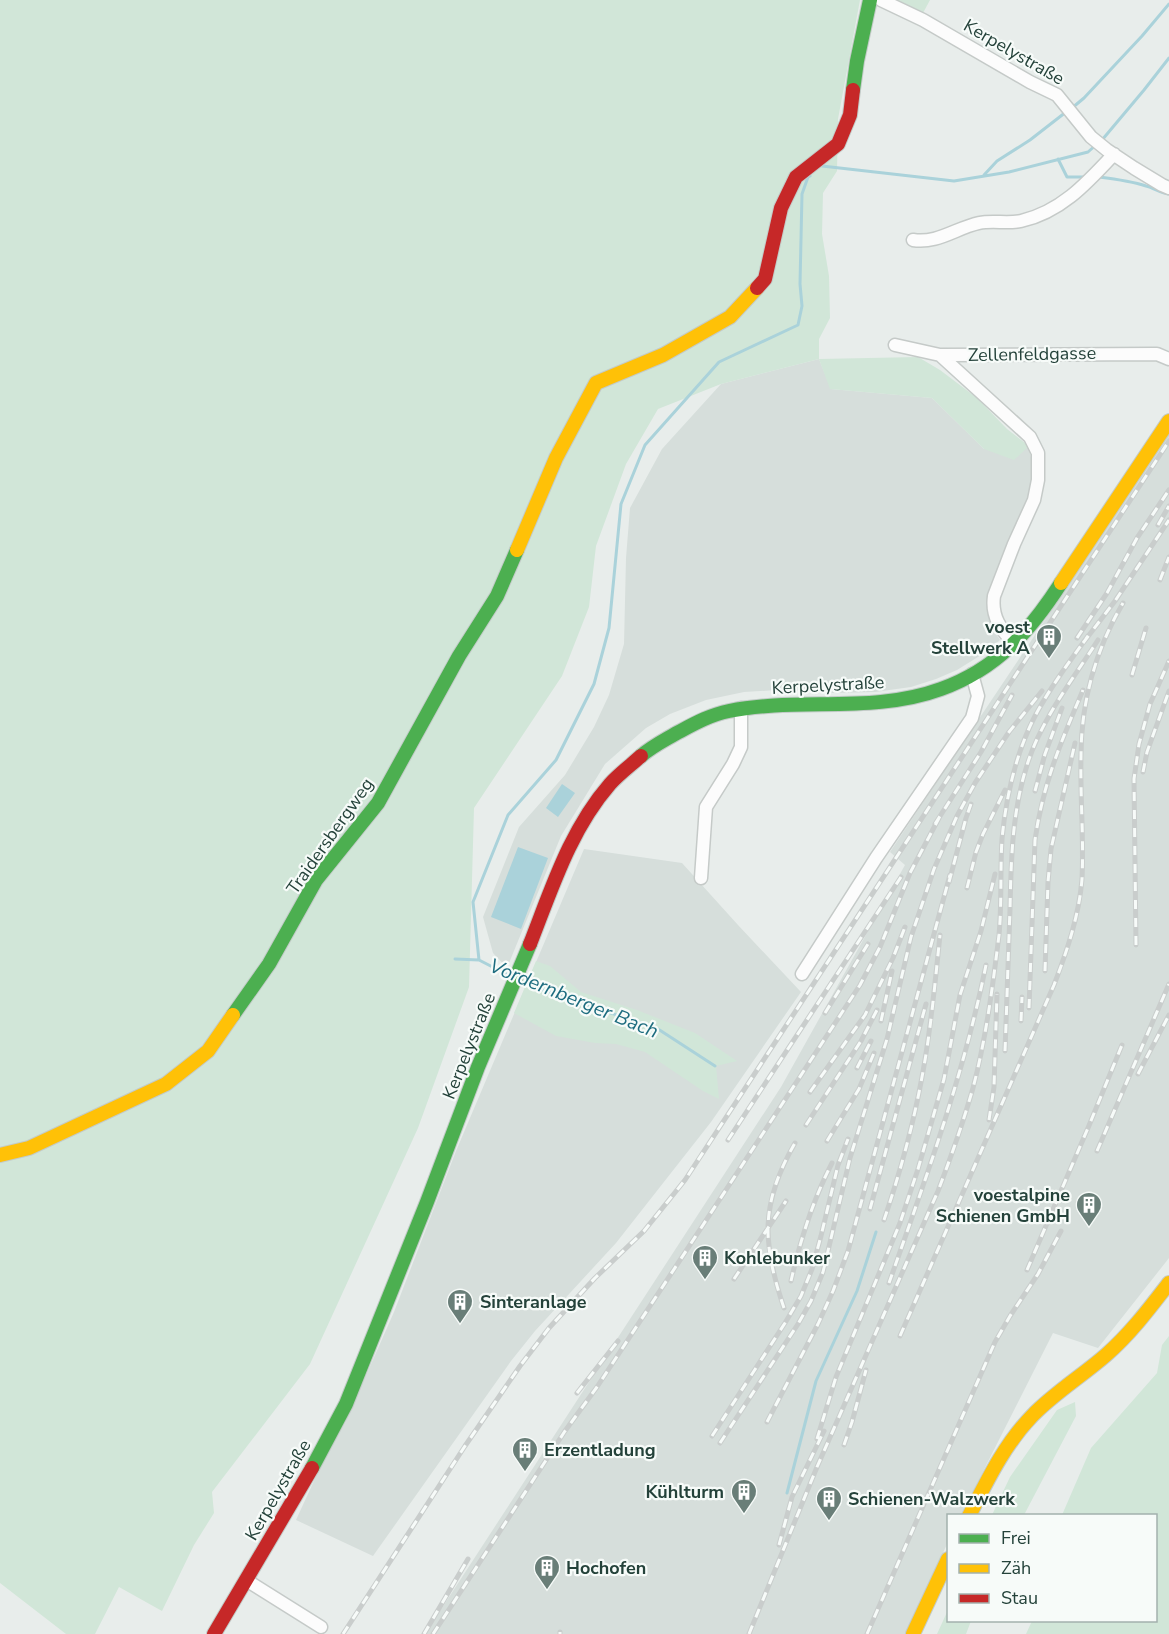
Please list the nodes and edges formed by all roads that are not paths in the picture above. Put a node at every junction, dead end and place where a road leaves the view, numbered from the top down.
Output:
1 (870, 0) edge
2 (881, 0) edge
3 (1110, 152) junction
4 (1169, 188) edge
5 (913, 240) dead end
6 (895, 345) dead end
7 (940, 355) junction
8 (1169, 359) edge
9 (1169, 421) edge
10 (1014, 644) junction
11 (972, 674) junction
12 (741, 708) junction
13 (701, 878) dead end
14 (802, 974) dead end
15 (0, 1155) edge
16 (1169, 1283) edge
17 (970, 1514) edge
18 (947, 1561) edge
19 (246, 1580) junction
20 (321, 1627) dead end
21 (214, 1634) edge
22 (913, 1634) edge

1 - 15 main road, Traidersbergweg
2 - 3 street, Kerpelystraße
3 - 4 street, Kerpelystraße
3 - 5 street
6 - 7 street, Zellenfeldgasse
7 - 8 street, Zellenfeldgasse
7 - 10 street
9 - 10 main road, Kerpelystraße
10 - 11 main road, Kerpelystraße
11 - 12 main road, Kerpelystraße
11 - 14 street
12 - 13 street
12 - 19 main road, Kerpelystraße
16 - 17 main road
18 - 22 main road
19 - 20 street
19 - 21 main road, Kerpelystraße

